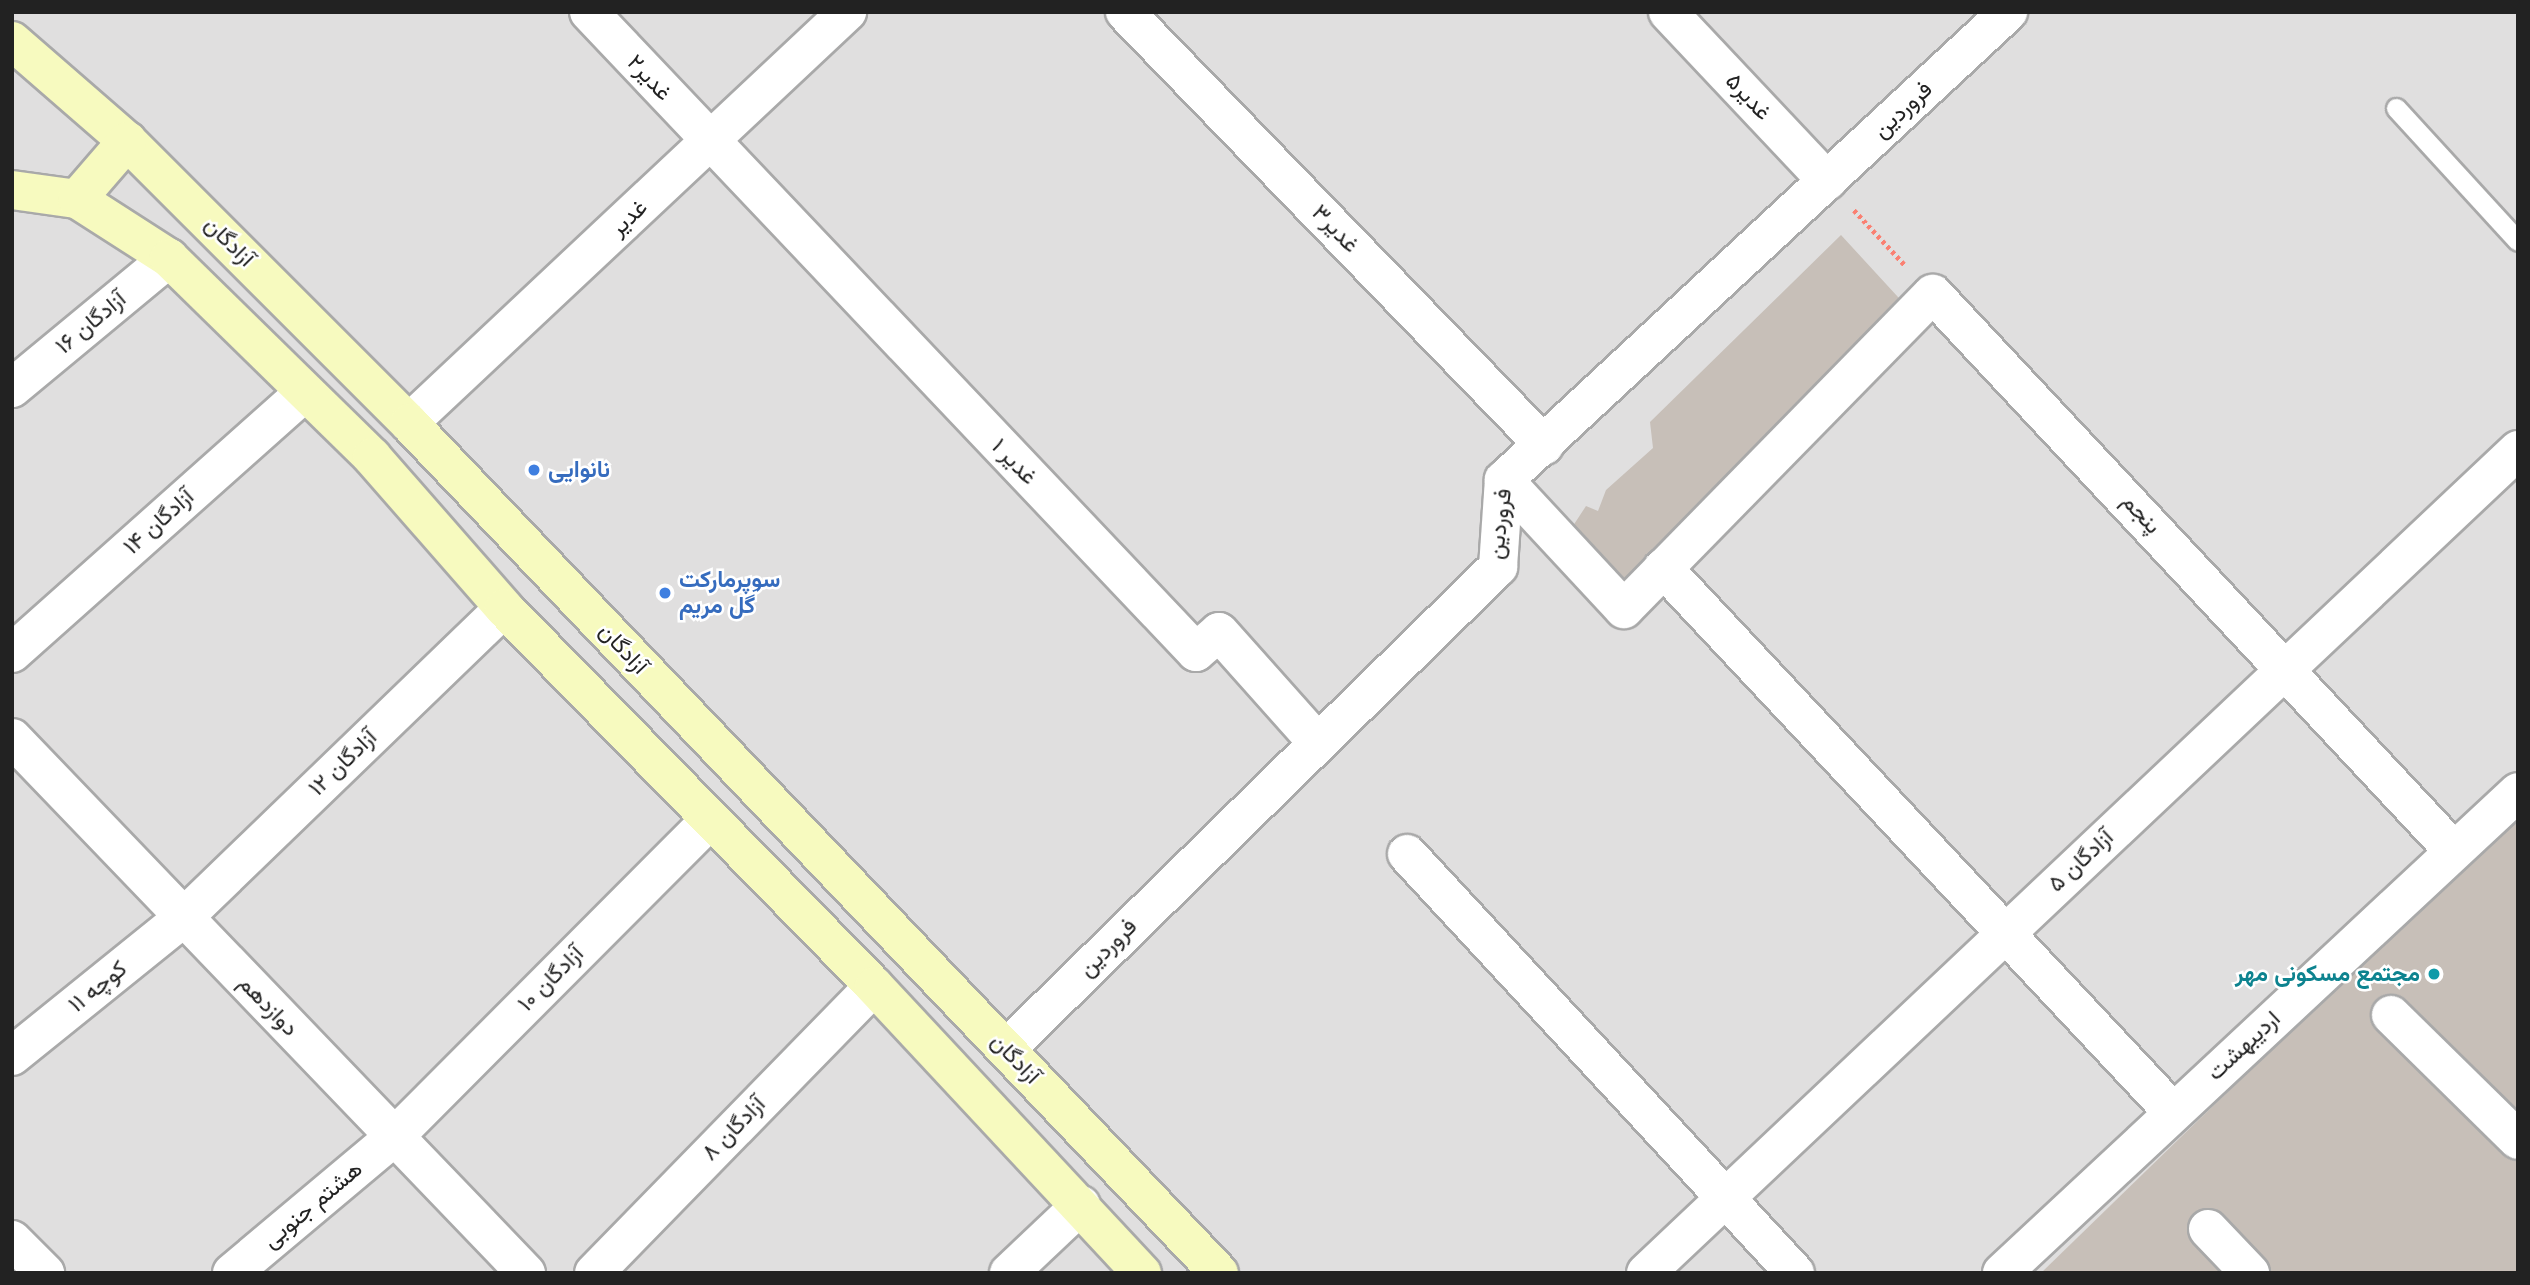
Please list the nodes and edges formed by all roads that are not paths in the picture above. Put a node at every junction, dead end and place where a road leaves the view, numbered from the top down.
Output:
1 (589, 12) edge
2 (847, 12) edge
3 (1125, 12) edge
4 (1668, 12) edge
5 (2007, 12) edge
6 (12, 41) edge
7 (2396, 108) dead end
8 (127, 141) junction
9 (710, 143) junction
10 (1827, 181) junction
11 (12, 190) edge
12 (77, 199) junction
13 (2518, 241) edge
14 (169, 258) junction
15 (12, 387) edge
16 (305, 392) junction
17 (409, 423) junction
18 (1544, 445) junction
19 (2518, 450) edge
20 (1504, 480) junction
21 (1662, 568) junction
22 (504, 608) junction
23 (12, 653) edge
24 (2285, 667) junction
25 (12, 738) edge
26 (1317, 741) junction
27 (2518, 792) edge
28 (708, 822) junction
29 (2452, 849) junction
30 (1407, 854) dead end
31 (183, 918) junction
32 (2005, 933) junction
33 (874, 986) junction
34 (2391, 1016) dead end
35 (1006, 1049) junction
36 (12, 1056) edge
37 (2173, 1112) junction
38 (394, 1137) junction
39 (2518, 1140) edge
40 (1725, 1197) junction
41 (1081, 1205) junction
42 (2208, 1229) dead end
43 (12, 1240) edge
44 (45, 1273) edge
45 (232, 1273) edge
46 (526, 1273) edge
47 (594, 1273) edge
48 (1009, 1273) edge
49 (1142, 1273) edge
50 (1219, 1273) edge
51 (1646, 1273) edge
52 (1795, 1273) edge
53 (2002, 1273) edge
54 (2250, 1273) edge

1 - 9 street, غدیر۲
2 - 9 street, غدیر
3 - 18 street, غدیر۳
4 - 10 street, غدیر۵
5 - 10 street, فروردین
6 - 8 main road, آزادگان
7 - 13 lane
8 - 12 main road
8 - 17 main road, آزادگان
9 - 17 street, غدیر
9 - 26 street, غدیر ۱
10 - 18 street, فروردین
11 - 12 main road
12 - 14 main road
14 - 15 street, آزادگان ۱۶
14 - 16 main road
16 - 22 main road
16 - 23 street, آزادگان ۱۴
17 - 35 main road, آزادگان
18 - 20 street, فروردین
19 - 24 street, آزادگان ۵
20 - 21 street
20 - 26 street, فروردین
21 - 24 street, پنجم
21 - 32 street
22 - 28 main road
22 - 31 street, آزادگان ۱۲
24 - 29 street, پنجم
24 - 32 street, آزادگان ۵
25 - 31 street, دوازدهم
26 - 35 street, فروردین
27 - 29 street, اردیبهشت
28 - 33 main road
28 - 38 street, آزادگان ۱۰
29 - 37 street, اردیبهشت
30 - 40 street
31 - 36 street, کوچه ۱۱
31 - 38 street, دوازدهم
32 - 37 street
32 - 40 street, آزادگان ۵
33 - 41 main road
33 - 47 street, آزادگان ۸
34 - 39 street
35 - 50 main road, آزادگان
37 - 53 street, اردیبهشت
38 - 45 street, هشتم جنوبی
38 - 46 street, دوازدهم
40 - 51 street, آزادگان ۵
40 - 52 street
41 - 48 street
41 - 49 main road
42 - 54 street
43 - 44 street

